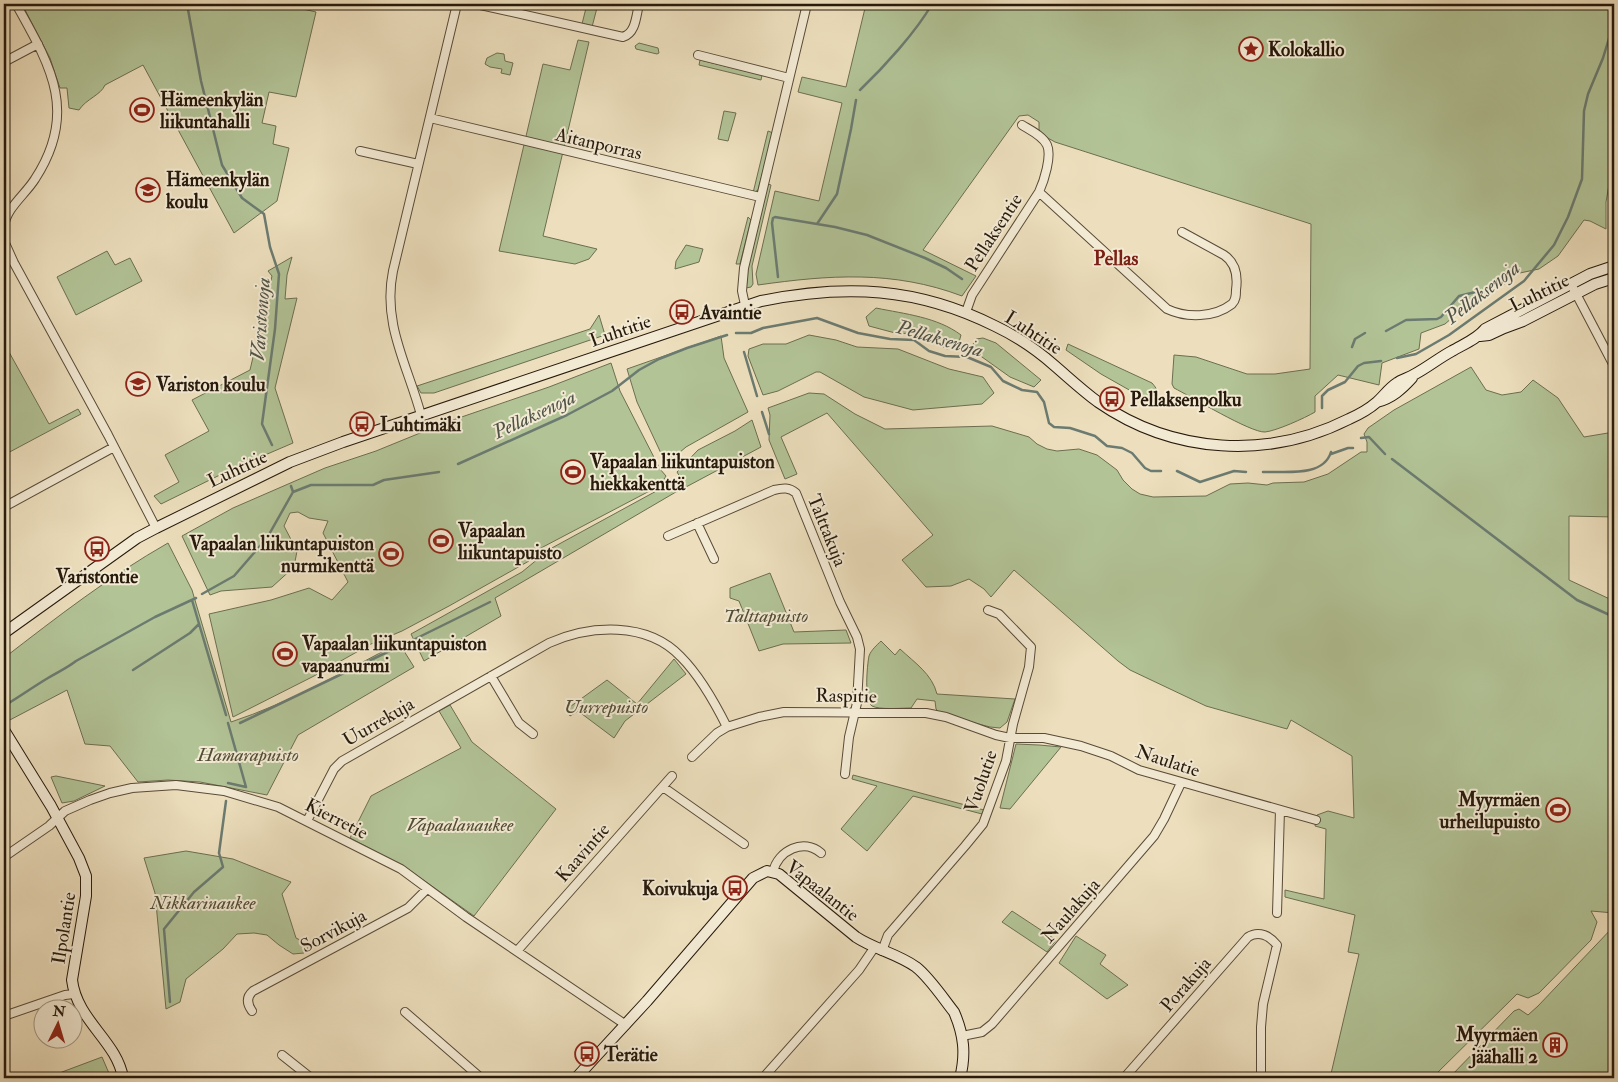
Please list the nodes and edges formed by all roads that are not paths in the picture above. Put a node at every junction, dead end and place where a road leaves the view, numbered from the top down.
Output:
1 (16, 4) edge
2 (457, 4) edge
3 (476, 4) edge
4 (639, 4) edge
5 (807, 4) edge
6 (38, 44) junction
7 (698, 55) dead end
8 (4, 62) edge
9 (789, 78) junction
10 (430, 118) junction
11 (1022, 125) dead end
12 (360, 151) dead end
13 (418, 164) junction
14 (1039, 192) junction
15 (760, 198) junction
16 (4, 222) edge
17 (4, 227) edge
18 (1182, 232) dead end
19 (4, 236) edge
20 (1614, 266) edge
21 (1614, 278) edge
22 (1573, 289) junction
23 (745, 305) junction
24 (966, 312) junction
25 (1614, 366) edge
26 (421, 415) junction
27 (114, 447) junction
28 (4, 507) edge
29 (697, 523) junction
30 (156, 528) junction
31 (668, 536) dead end
32 (714, 559) dead end
33 (988, 610) dead end
34 (4, 633) edge
35 (491, 676) junction
36 (856, 712) junction
37 (727, 727) junction
38 (4, 730) edge
39 (533, 734) dead end
40 (1010, 738) junction
41 (692, 757) dead end
42 (845, 774) dead end
43 (672, 776) dead end
44 (1180, 783) junction
45 (663, 787) junction
46 (1280, 810) junction
47 (58, 819) junction
48 (1316, 820) dead end
49 (307, 821) junction
50 (744, 844) dead end
51 (821, 853) dead end
52 (4, 857) edge
53 (773, 872) junction
54 (427, 889) junction
55 (1277, 914) dead end
56 (878, 949) junction
57 (517, 951) junction
58 (74, 994) junction
59 (252, 1011) dead end
60 (405, 1012) dead end
61 (4, 1016) edge
62 (626, 1024) junction
63 (962, 1036) junction
64 (282, 1055) dead end
65 (123, 1078) edge
66 (311, 1078) edge
67 (480, 1078) edge
68 (576, 1078) edge
69 (763, 1078) edge
70 (960, 1078) edge
71 (1124, 1078) edge
72 (1261, 1078) edge

1 - 6 street
2 - 10 street
3 - 4 street
5 - 9 street
6 - 8 street
6 - 16 street
7 - 9 street
9 - 15 street
10 - 13 street
10 - 15 street, Aitanporras
11 - 14 street
12 - 13 street
13 - 26 street
14 - 18 street, Pellaksentie
14 - 24 street, Pellaksentie
15 - 23 street
16 - 17 street
19 - 27 street
20 - 22 street, Luhtitie
21 - 22 street, Luhtitie
22 - 24 street, Luhtitie
22 - 25 street
23 - 24 street, Luhtitie
23 - 26 street, Luhtitie
26 - 30 street, Luhtitie
27 - 28 street
27 - 30 street
29 - 31 street, Talttakuja
29 - 32 street
29 - 36 street, Talttakuja
30 - 34 street, Luhtitie
33 - 40 street, Vuolutie
35 - 37 street, Uurrekuja
35 - 39 street
35 - 49 street, Uurrekuja
36 - 37 street, Raspitie
36 - 40 street, Raspitie
36 - 42 street
37 - 41 street, Raspitie
38 - 47 street, Ilpolantie
40 - 44 street, Naulatie
40 - 56 street, Vuolutie
43 - 45 street, Kaavintie
44 - 46 street, Naulatie
44 - 63 street, Naulakuja
45 - 50 street
45 - 57 street, Kaavintie
46 - 48 street, Naulatie
46 - 55 street
47 - 49 street, Kierretie
47 - 52 street, Kierretie
47 - 58 street, Ilpolantie
49 - 54 street, Kierretie
51 - 53 street
53 - 56 street, Vapaalantie
53 - 62 street, Vapaalantie
54 - 57 street, Kierretie
54 - 59 street, Sorvikuja
56 - 63 street, Vapaalantie
56 - 69 street
57 - 62 street, Kierretie
58 - 61 street
58 - 65 street, Ilpolantie
60 - 67 street
62 - 68 street, Vapaalantie
63 - 70 street, Vapaalantie
64 - 66 street
71 - 72 street, Porakuja

